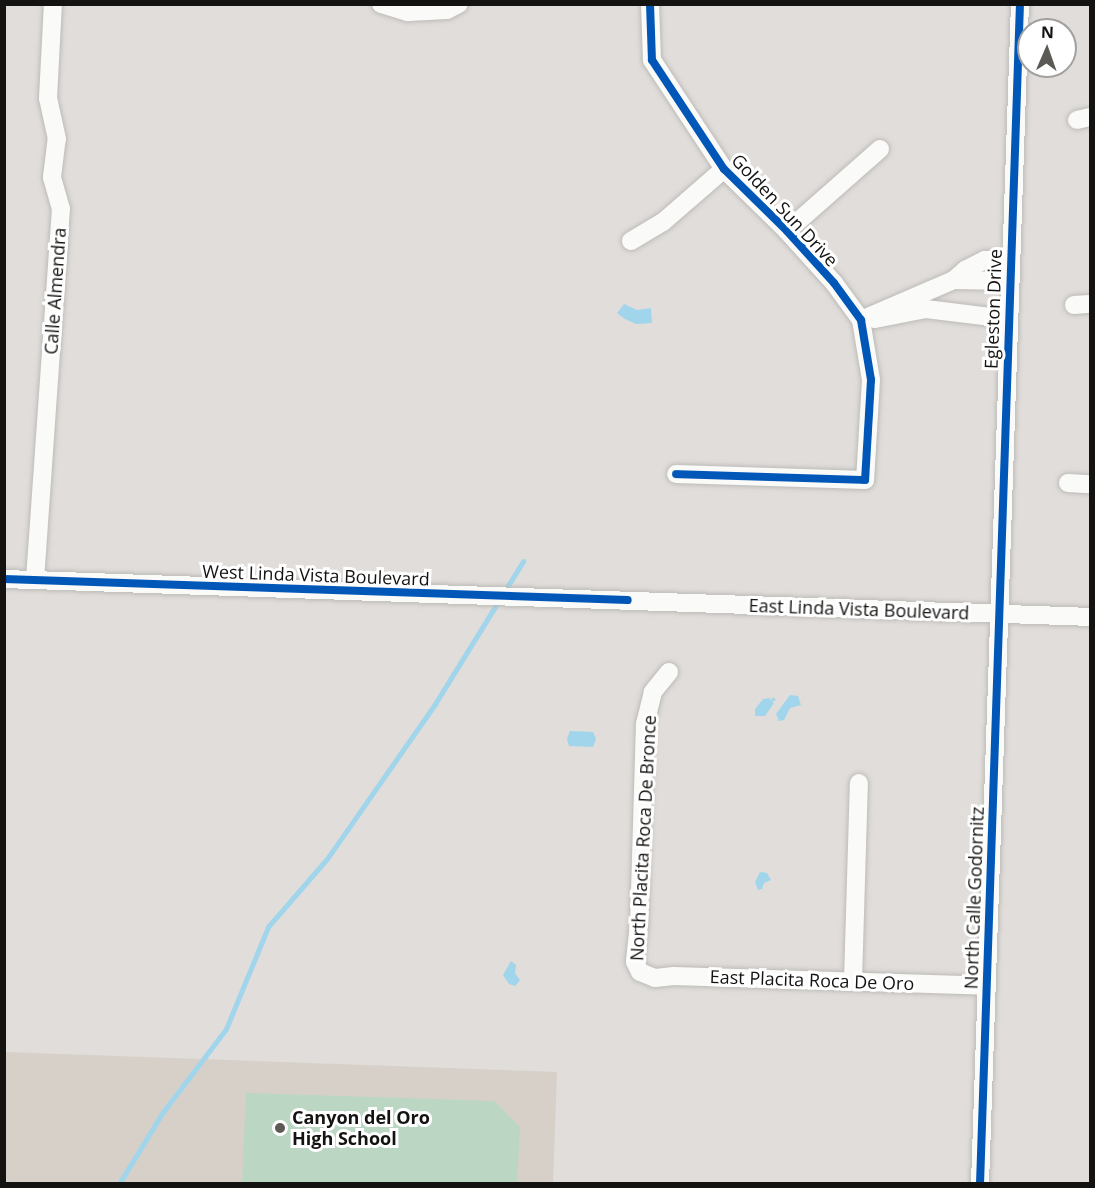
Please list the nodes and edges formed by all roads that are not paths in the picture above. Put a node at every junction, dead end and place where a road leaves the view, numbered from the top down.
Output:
1 (53, 4) edge
2 (381, 4) edge
3 (459, 4) edge
4 (650, 4) edge
5 (1020, 4) edge
6 (880, 149) dead end
7 (724, 169) junction
8 (787, 231) junction
9 (632, 241) dead end
10 (1010, 259) junction
11 (954, 280) junction
12 (1009, 281) junction
13 (967, 313) junction
14 (1008, 319) junction
15 (861, 320) junction
16 (676, 474) dead end
17 (1068, 483) dead end
18 (1090, 484) edge
19 (4, 579) edge
20 (35, 580) junction
21 (628, 600) joint
22 (998, 614) junction
23 (1090, 617) edge
24 (669, 672) dead end
25 (859, 783) dead end
26 (640, 972) joint
27 (852, 981) junction
28 (987, 986) junction
29 (980, 1184) edge

1 - 20 street, Calle Almendra
2 - 3 street
4 - 7 street, Golden Sun Drive
5 - 10 street, Egleston Drive
6 - 8 street
7 - 8 street, Golden Sun Drive
7 - 9 street
8 - 15 street, Golden Sun Drive
10 - 11 street
10 - 12 street, Egleston Drive
11 - 12 street
11 - 13 street
11 - 15 street
12 - 14 street, Egleston Drive
13 - 14 street
13 - 15 street
14 - 22 street, Egleston Drive
15 - 16 street, Golden Sun Drive
17 - 18 street
19 - 20 street, West Linda Vista Boulevard
20 - 21 street, West Linda Vista Boulevard
21 - 22 street, East Linda Vista Boulevard
22 - 23 street, East Linda Vista Boulevard
22 - 28 street, North Calle Godornitz
24 - 26 street, North Placita Roca De Bronce
25 - 27 street
26 - 27 street, East Placita Roca De Oro
27 - 28 street, East Placita Roca De Oro
28 - 29 street, North Calle Godornitz

